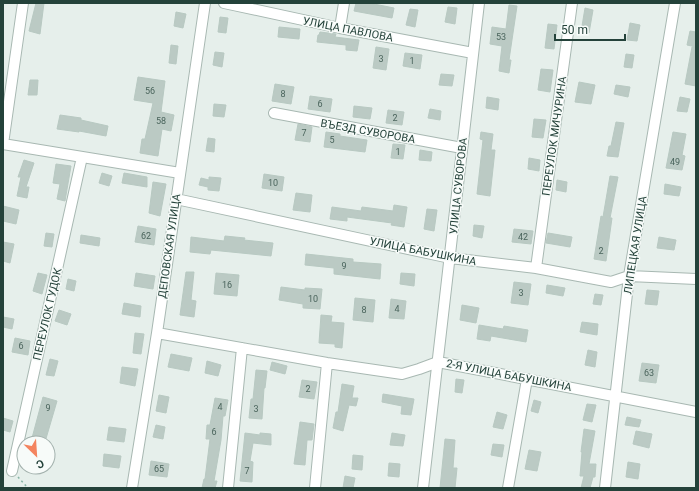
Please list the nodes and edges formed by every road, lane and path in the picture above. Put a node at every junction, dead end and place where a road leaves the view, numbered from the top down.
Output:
1 (23, 3) edge
2 (205, 3) edge
3 (224, 3) edge
4 (344, 3) edge
5 (479, 3) edge
6 (572, 3) edge
7 (675, 3) edge
8 (340, 28) junction
9 (473, 54) junction
10 (274, 113) dead end
11 (3, 144) edge
12 (462, 148) junction
13 (82, 157) junction
14 (180, 173) junction
15 (176, 199) junction
16 (450, 258) junction
17 (536, 268) junction
18 (629, 276) junction
19 (696, 279) edge
20 (157, 333) junction
21 (242, 348) junction
22 (438, 362) junction
23 (327, 363) junction
24 (527, 379) junction
25 (615, 396) junction
26 (696, 412) edge
27 (12, 471) dead end
28 (132, 488) edge
29 (228, 488) edge
30 (314, 488) edge
31 (423, 488) edge
32 (508, 488) edge
33 (605, 488) edge

1 - 11 street
2 - 14 street, ДЕПОВСКАЯ УЛИЦА
3 - 8 street, УЛИЦА ПАВЛОВА
4 - 8 street
5 - 9 street, УЛИЦА СУВОРОВА
6 - 17 street, ПЕРЕУЛОК МИЧУРИНА
7 - 18 street, ЛИПЕЦКАЯ УЛИЦА
8 - 9 street, УЛИЦА ПАВЛОВА
9 - 12 street, УЛИЦА СУВОРОВА
10 - 12 street, ВЪЕЗД СУВОРОВА
11 - 13 street
12 - 16 street, УЛИЦА СУВОРОВА
13 - 14 street
13 - 27 street, ПЕРЕУЛОК ГУДОК
14 - 15 street, ДЕПОВСКАЯ УЛИЦА
15 - 16 street, УЛИЦА БАБУШКИНА
15 - 20 street, ДЕПОВСКАЯ УЛИЦА
16 - 17 street, УЛИЦА БАБУШКИНА
16 - 22 street, УЛИЦА СУВОРОВА
17 - 18 street, УЛИЦА БАБУШКИНА
18 - 19 street, УЛИЦА БАБУШКИНА
18 - 25 street, ЛИПЕЦКАЯ УЛИЦА
20 - 21 street, 2-Я УЛИЦА БАБУШКИНА
20 - 28 street, ДЕПОВСКАЯ УЛИЦА
21 - 23 street, 2-Я УЛИЦА БАБУШКИНА
21 - 29 street
22 - 23 street, 2-Я УЛИЦА БАБУШКИНА
22 - 24 street, 2-Я УЛИЦА БАБУШКИНА
22 - 31 street, УЛИЦА СУВОРОВА
23 - 30 street
24 - 25 street, 2-Я УЛИЦА БАБУШКИНА
24 - 32 street
25 - 26 street, 2-Я УЛИЦА БАБУШКИНА
25 - 33 street, ЛИПЕЦКАЯ УЛИЦА

